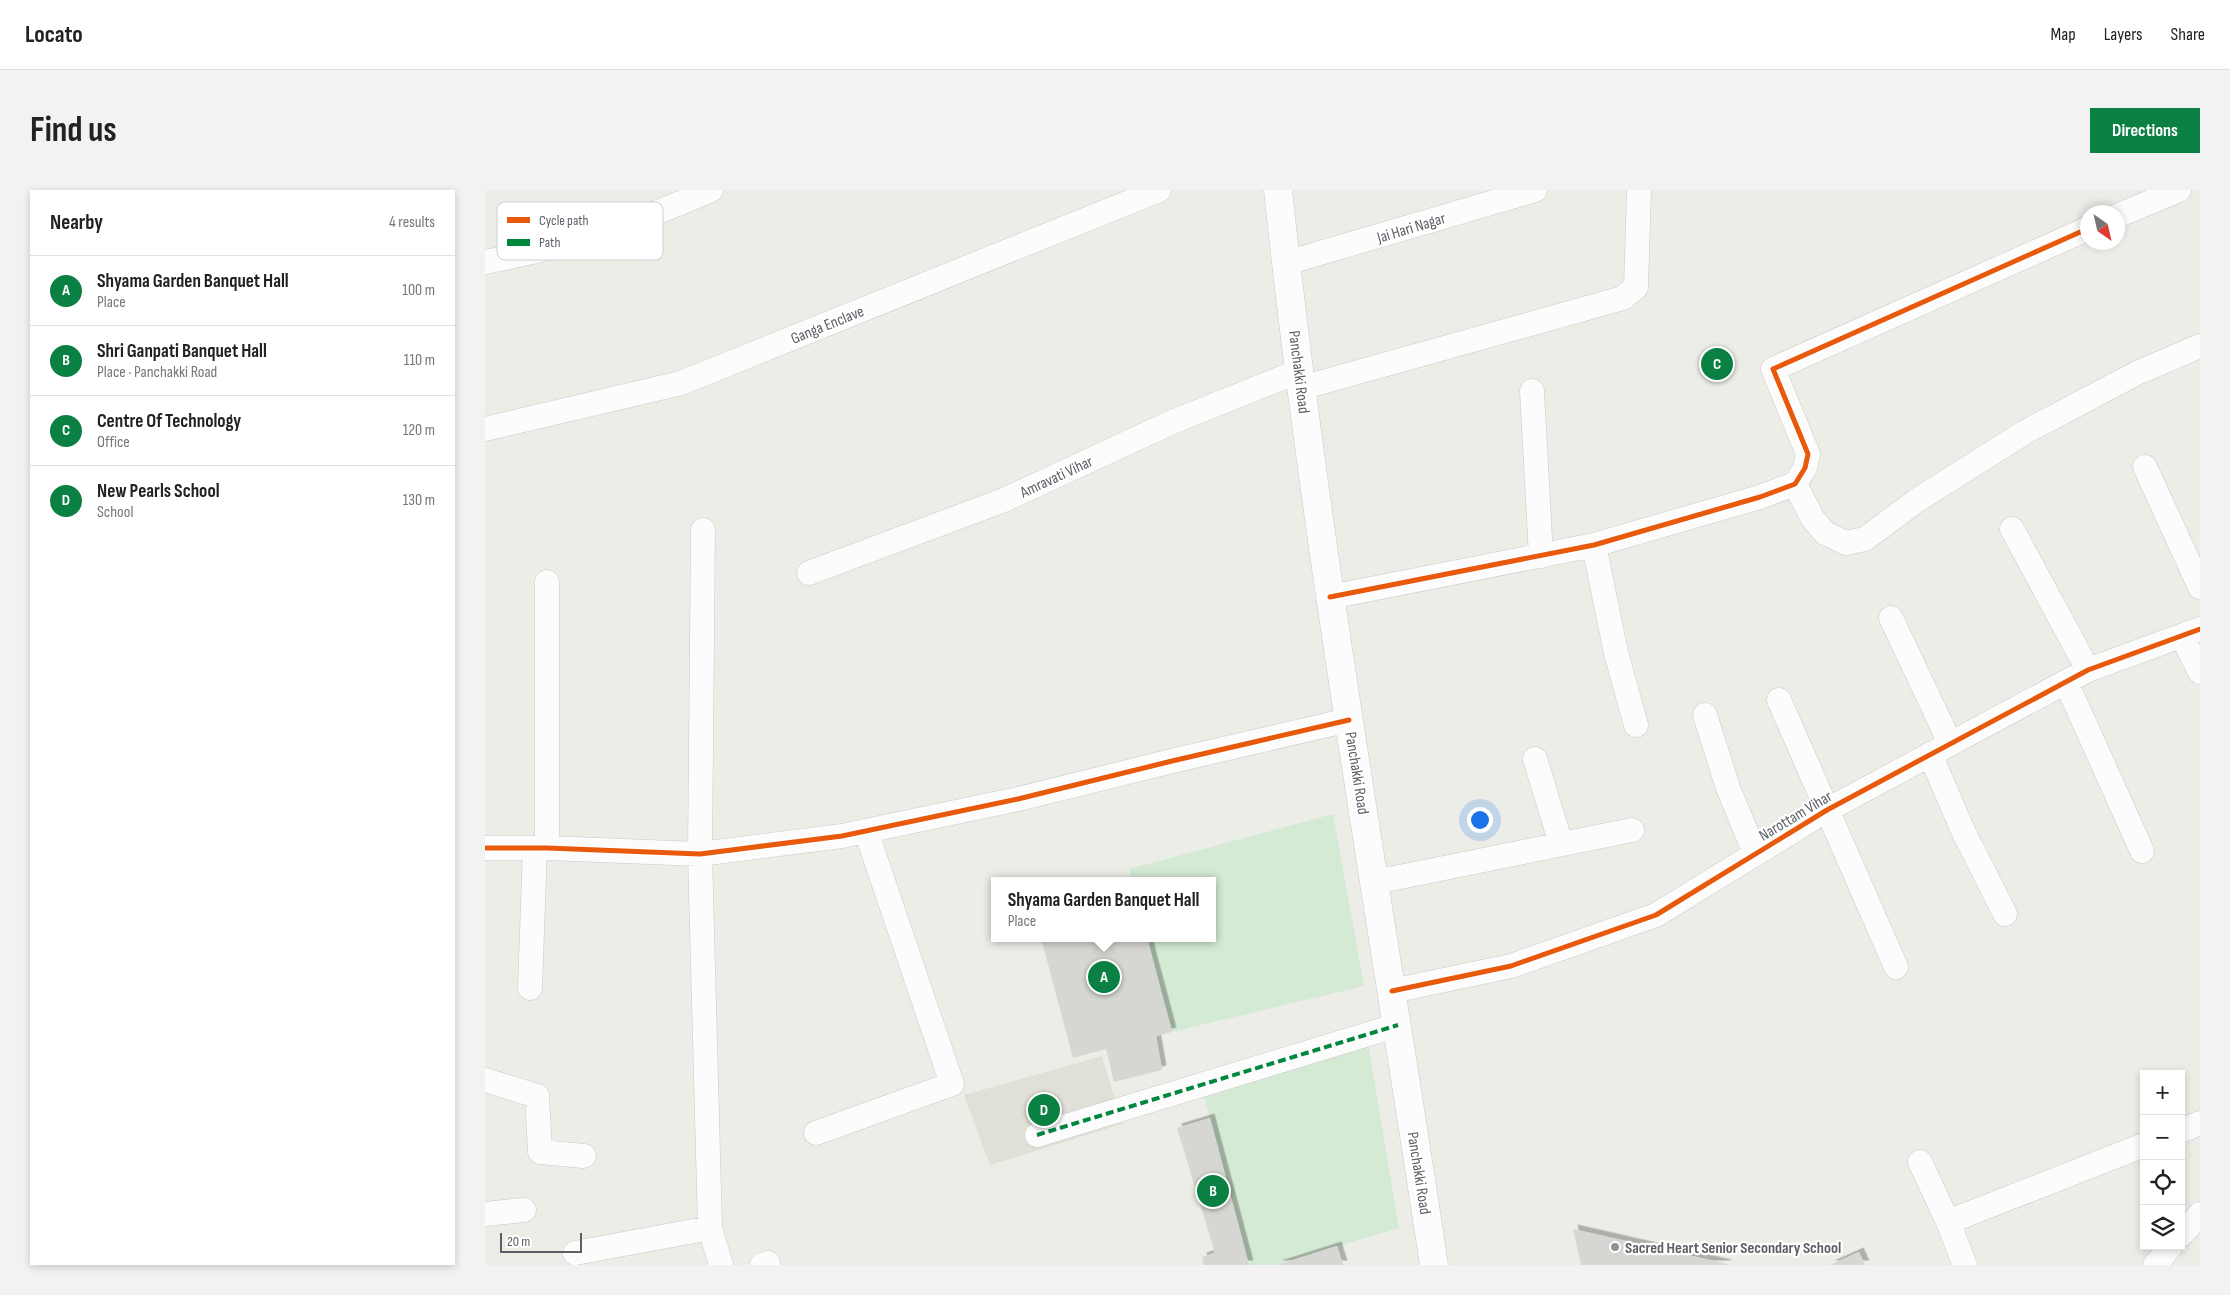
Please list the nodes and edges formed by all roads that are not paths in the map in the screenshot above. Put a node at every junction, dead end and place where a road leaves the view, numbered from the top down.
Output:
1 (711, 190) edge
2 (1159, 190) edge
3 (1279, 190) edge
4 (1535, 190) edge
5 (1639, 190) edge
6 (2179, 190) edge
7 (663, 212) edge
8 (2125, 213) edge
9 (2080, 233) edge
10 (1286, 263) junction
11 (2200, 346) edge
12 (1300, 379) junction
13 (1532, 392) dead end
14 (485, 429) edge
15 (2145, 467) dead end
16 (1795, 484) junction
17 (2013, 529) dead end
18 (703, 530) dead end
19 (1594, 545) junction
20 (1541, 556) junction
21 (809, 573) dead end
22 (547, 582) dead end
23 (2200, 587) edge
24 (1330, 597) junction
25 (1891, 618) dead end
26 (2191, 633) edge
27 (2088, 670) junction
28 (2200, 672) edge
29 (2066, 682) junction
30 (1779, 700) dead end
31 (1705, 715) dead end
32 (1349, 720) junction
33 (1636, 725) dead end
34 (1940, 749) junction
35 (1535, 760) dead end
36 (1827, 810) junction
37 (1632, 830) dead end
38 (866, 831) junction
39 (1561, 844) junction
40 (485, 848) edge
41 (541, 848) junction
42 (2142, 851) dead end
43 (1755, 853) junction
44 (700, 854) junction
45 (1375, 882) junction
46 (2005, 914) dead end
47 (1897, 967) dead end
48 (530, 988) dead end
49 (1392, 991) junction
50 (1397, 1025) junction
51 (485, 1080) edge
52 (2200, 1123) edge
53 (2185, 1129) edge
54 (816, 1133) dead end
55 (1037, 1136) dead end
56 (2140, 1147) edge
57 (584, 1156) dead end
58 (1920, 1162) dead end
59 (524, 1210) dead end
60 (485, 1214) edge
61 (2200, 1214) edge
62 (1948, 1222) junction
63 (710, 1228) junction
64 (2185, 1231) edge
65 (2168, 1250) edge
66 (575, 1253) dead end
67 (721, 1265) edge
68 (763, 1265) edge
69 (768, 1265) edge
70 (1434, 1265) edge
71 (1965, 1265) edge
72 (2155, 1265) edge

1 - 7 street
2 - 14 street, Ganga Enclave
3 - 10 main road, Panchakki Road
4 - 10 street, Jai Hari Nagar
5 - 12 street, Amravati Vihar
6 - 8 street
9 - 16 street
10 - 12 main road, Panchakki Road
11 - 16 street
12 - 21 street, Amravati Vihar
12 - 24 main road, Panchakki Road
13 - 20 street
15 - 23 street
16 - 19 street
17 - 27 street
18 - 44 street
19 - 20 street
19 - 33 street
20 - 24 street
22 - 41 street
24 - 32 main road, Panchakki Road
25 - 34 street
26 - 27 street, Narottam Vihar
26 - 28 street
27 - 29 street, Narottam Vihar
29 - 34 street, Narottam Vihar
29 - 42 street
30 - 36 street
31 - 43 street
32 - 38 street
32 - 45 main road, Panchakki Road
34 - 36 street, Narottam Vihar
34 - 46 street
35 - 39 street
36 - 43 street, Narottam Vihar
36 - 47 street
37 - 39 street
38 - 44 street
38 - 54 street
39 - 45 street
40 - 41 street
41 - 44 street
41 - 48 street
43 - 49 street, Narottam Vihar
44 - 63 street
45 - 49 main road, Panchakki Road
49 - 50 main road, Panchakki Road
50 - 55 street
50 - 70 main road, Panchakki Road
51 - 57 street
52 - 53 street
56 - 62 street
58 - 62 street
59 - 60 street
61 - 64 street
62 - 71 street
63 - 66 street
63 - 67 street
65 - 72 street
68 - 69 street

